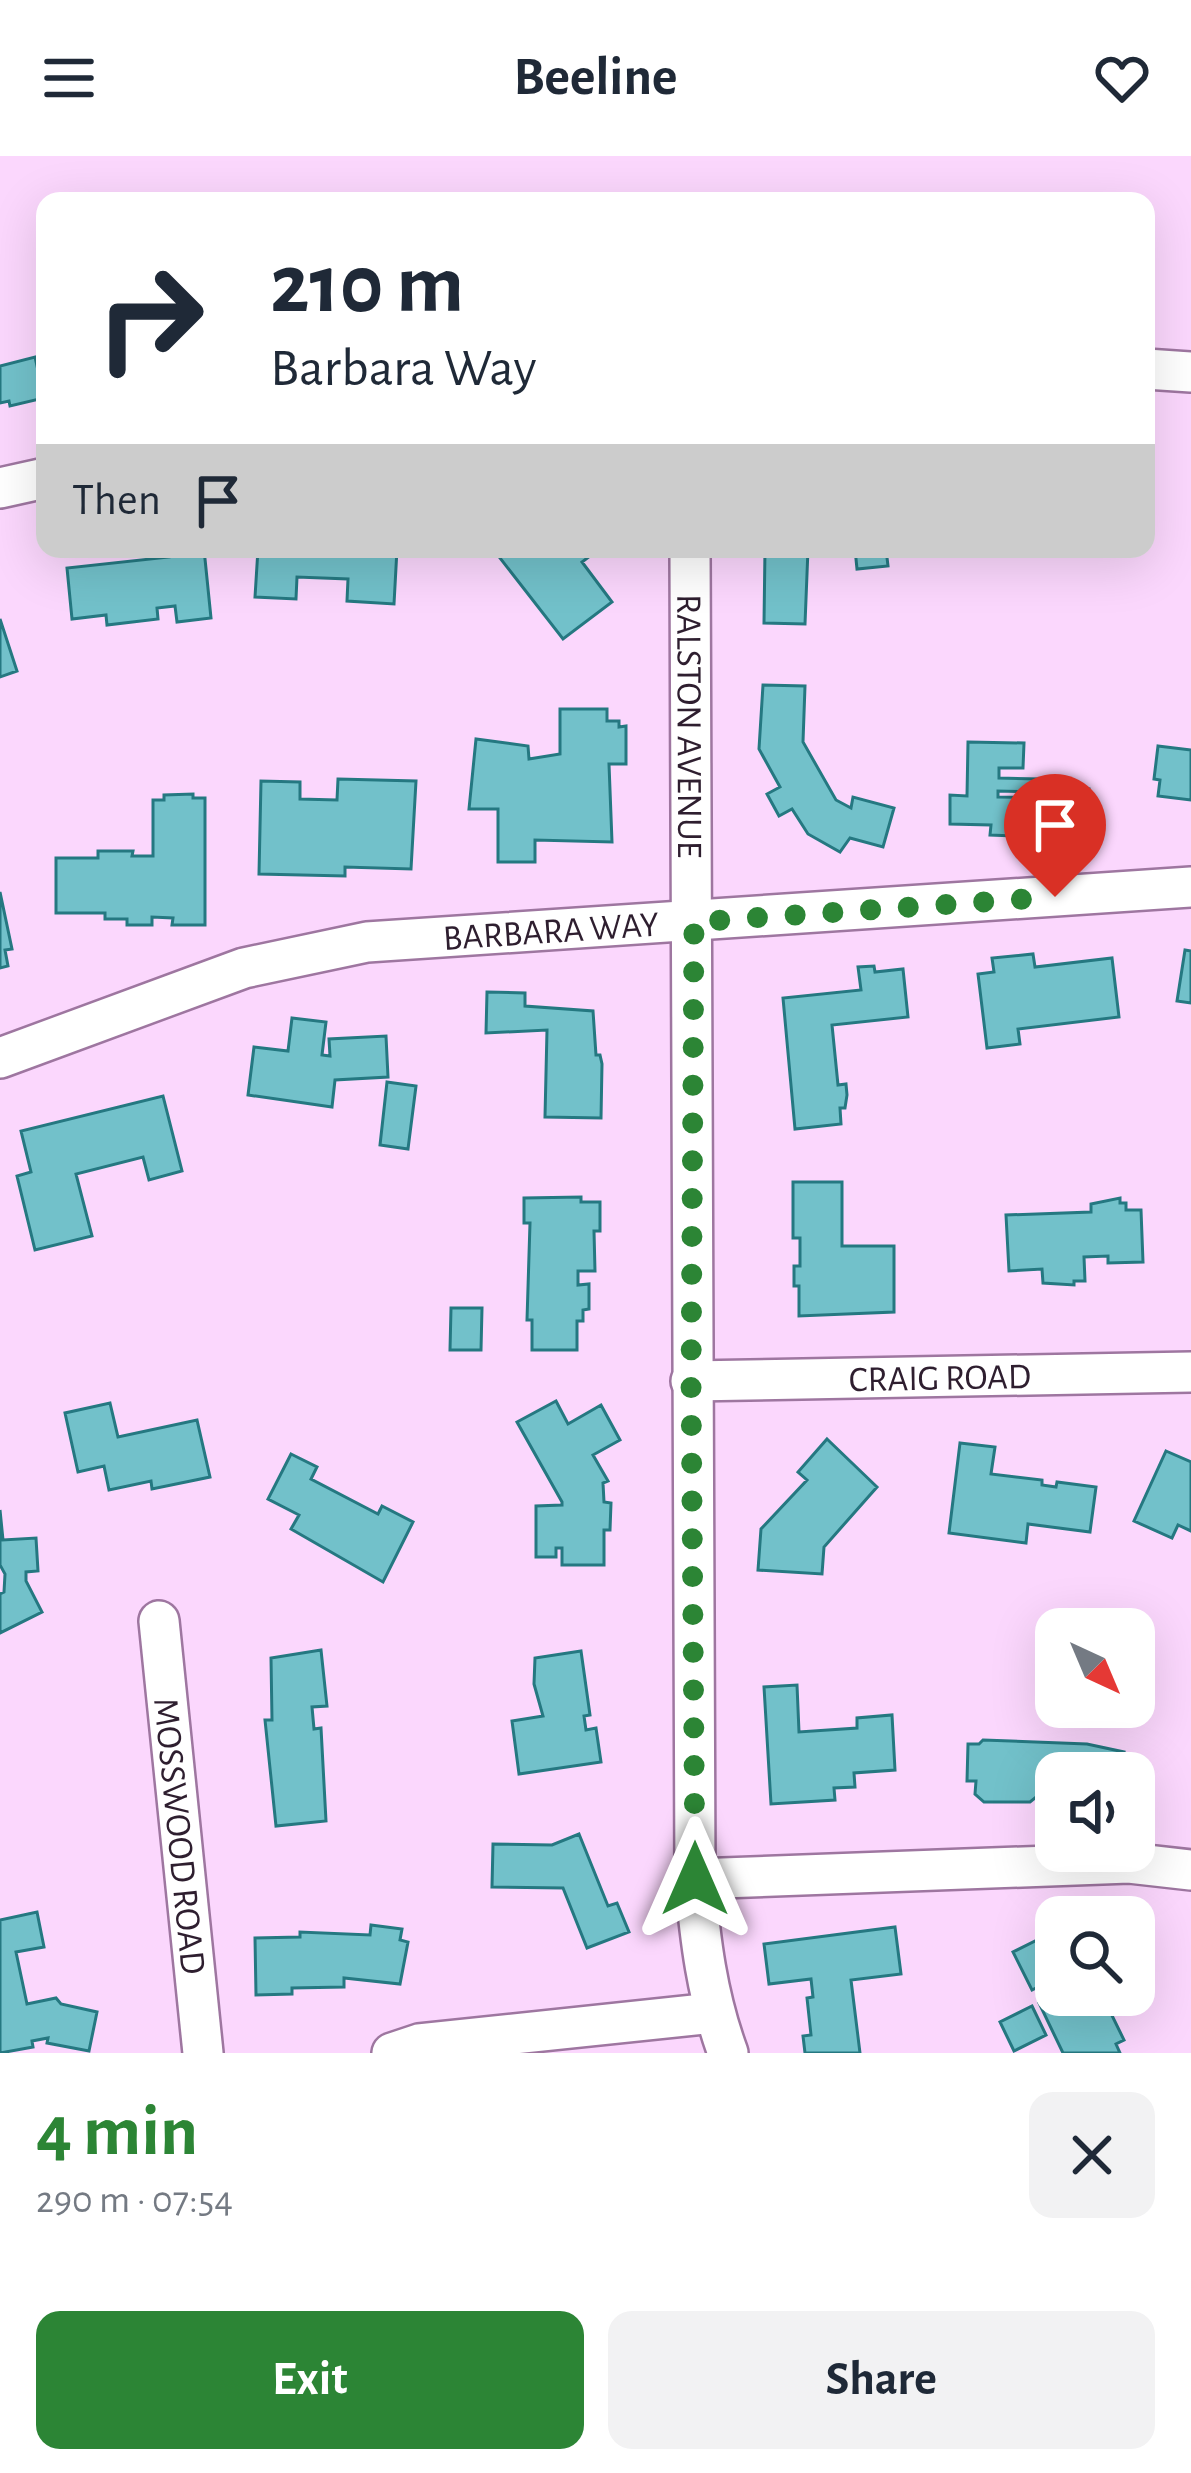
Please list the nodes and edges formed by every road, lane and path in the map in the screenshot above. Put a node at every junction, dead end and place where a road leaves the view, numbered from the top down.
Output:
1 (1155, 370) edge
2 (1191, 372) edge
3 (36, 480) edge
4 (0, 488) edge
5 (690, 558) edge
6 (1191, 887) edge
7 (694, 922) junction
8 (0, 1058) edge
9 (1191, 1372) edge
10 (691, 1381) junction
11 (159, 1621) dead end
12 (1191, 1870) edge
13 (695, 1879) junction
14 (713, 2013) junction
15 (203, 2053) edge
16 (392, 2053) edge
17 (728, 2053) edge

1 - 2 street
3 - 4 street
5 - 7 street, RALSTON AVENUE
6 - 7 street, BARBARA WAY
7 - 8 street, BARBARA WAY
7 - 10 street, RALSTON AVENUE
9 - 10 street, CRAIG ROAD
10 - 13 street, RALSTON AVENUE
11 - 15 street, MOSSWOOD ROAD
12 - 13 street
13 - 14 street, RALSTON AVENUE
14 - 16 street
14 - 17 street, RALSTON AVENUE

